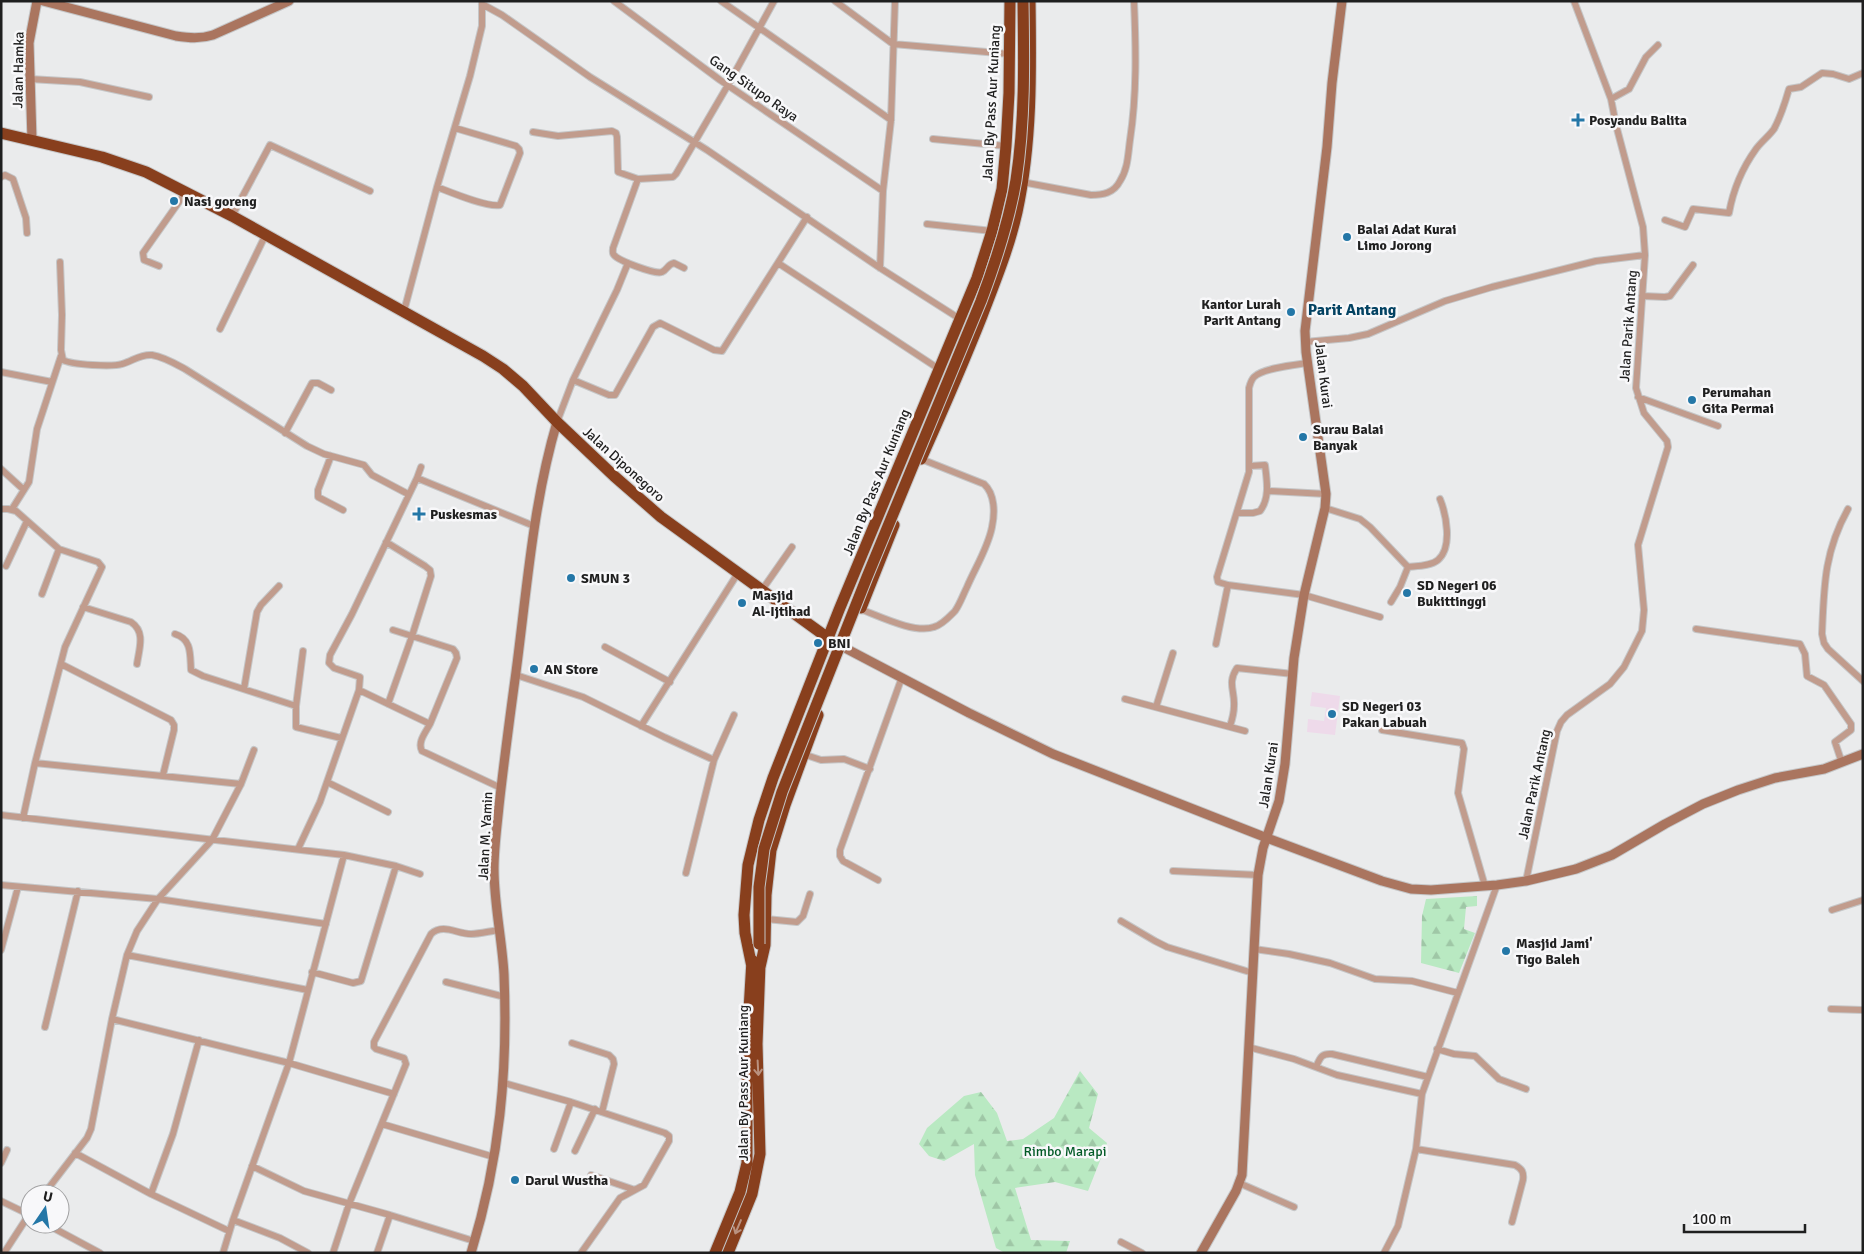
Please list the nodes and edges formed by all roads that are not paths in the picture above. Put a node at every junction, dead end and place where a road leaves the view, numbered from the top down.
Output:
1 (37, 1) edge
2 (43, 1) edge
3 (289, 1) edge
4 (614, 1) edge
5 (721, 1) edge
6 (774, 1) edge
7 (835, 1) edge
8 (896, 1) edge
9 (1010, 1) edge
10 (1018, 1) edge
11 (1023, 1) edge
12 (1030, 1) edge
13 (1134, 1) edge
14 (1342, 1) edge
15 (1574, 1) edge
16 (482, 3) edge
17 (759, 28) junction
18 (893, 44) junction
19 (1658, 45) dead end
20 (1010, 54) junction
21 (1863, 73) edge
22 (30, 79) junction
23 (728, 85) junction
24 (149, 97) dead end
25 (1611, 98) junction
26 (891, 120) junction
27 (455, 128) junction
28 (533, 132) dead end
29 (1, 133) edge
30 (933, 139) dead end
31 (32, 140) junction
32 (696, 142) junction
33 (1006, 146) junction
34 (1, 177) edge
35 (638, 179) junction
36 (1022, 182) junction
37 (437, 188) junction
38 (370, 191) dead end
39 (883, 191) junction
40 (186, 192) junction
41 (232, 216) junction
42 (806, 217) junction
43 (1665, 220) dead end
44 (927, 224) dead end
45 (992, 231) junction
46 (28, 233) dead end
47 (266, 234) junction
48 (1646, 255) junction
49 (60, 262) dead end
50 (628, 263) junction
51 (778, 263) junction
52 (1693, 265) dead end
53 (158, 266) dead end
54 (684, 268) dead end
55 (880, 268) junction
56 (1642, 296) junction
57 (404, 311) junction
58 (960, 319) junction
59 (220, 329) dead end
60 (1305, 342) junction
61 (61, 356) junction
62 (1308, 363) junction
63 (939, 369) junction
64 (1, 372) edge
65 (573, 380) junction
66 (52, 382) junction
67 (331, 390) dead end
68 (1638, 397) junction
69 (556, 422) junction
70 (1718, 426) dead end
71 (285, 433) junction
72 (332, 456) junction
73 (921, 459) junction
74 (1250, 466) junction
75 (421, 467) dead end
76 (1, 469) edge
77 (417, 478) junction
78 (24, 490) junction
79 (1268, 491) junction
80 (408, 494) junction
81 (1326, 494) junction
82 (1440, 499) dead end
83 (1326, 508) junction
84 (1, 509) edge
85 (1848, 509) dead end
86 (12, 510) junction
87 (343, 510) dead end
88 (1237, 513) junction
89 (27, 521) junction
90 (534, 526) junction
91 (872, 534) junction
92 (386, 542) junction
93 (888, 542) junction
94 (792, 547) dead end
95 (59, 549) junction
96 (6, 566) dead end
97 (1408, 567) junction
98 (738, 574) junction
99 (1228, 585) junction
100 (279, 586) dead end
101 (762, 590) junction
102 (42, 594) dead end
103 (1304, 595) junction
104 (1391, 602) dead end
105 (83, 607) junction
106 (860, 609) junction
107 (1380, 617) dead end
108 (1696, 628) dead end
109 (393, 630) dead end
110 (175, 634) dead end
111 (412, 636) junction
112 (828, 638) junction
113 (1216, 644) dead end
114 (605, 647) dead end
115 (844, 648) junction
116 (304, 651) dead end
117 (1173, 653) dead end
118 (61, 664) junction
119 (137, 664) dead end
120 (1293, 674) junction
121 (516, 675) junction
122 (902, 677) junction
123 (1863, 681) edge
124 (670, 682) junction
125 (244, 688) junction
126 (359, 690) junction
127 (1125, 699) dead end
128 (388, 704) junction
129 (296, 706) junction
130 (1156, 707) junction
131 (734, 716) dead end
132 (430, 724) junction
133 (641, 726) junction
134 (1230, 726) junction
135 (1382, 730) dead end
136 (1245, 731) dead end
137 (341, 738) junction
138 (254, 750) dead end
139 (803, 754) junction
140 (1863, 754) edge
141 (714, 760) junction
142 (35, 763) junction
143 (1842, 764) junction
144 (870, 769) junction
145 (163, 776) junction
146 (327, 782) junction
147 (241, 784) junction
148 (501, 788) junction
149 (388, 812) dead end
150 (1, 815) edge
151 (23, 818) junction
152 (1266, 838) junction
153 (212, 840) junction
154 (298, 849) junction
155 (344, 855) junction
156 (396, 866) junction
157 (1173, 871) dead end
158 (686, 873) dead end
159 (420, 874) dead end
160 (1258, 875) junction
161 (878, 880) dead end
162 (1526, 881) junction
163 (1, 885) edge
164 (1497, 885) junction
165 (1485, 886) junction
166 (18, 887) junction
167 (78, 891) junction
168 (810, 894) dead end
169 (158, 899) junction
170 (1863, 900) edge
171 (1832, 910) dead end
172 (766, 919) junction
173 (1121, 921) dead end
174 (326, 924) junction
175 (500, 930) junction
176 (756, 944) junction
177 (1254, 949) junction
178 (1, 950) edge
179 (127, 955) junction
180 (756, 967) junction
181 (312, 972) junction
182 (1253, 973) junction
183 (446, 982) dead end
184 (308, 990) junction
185 (1458, 993) junction
186 (505, 997) junction
187 (1831, 1010) dead end
188 (1863, 1010) edge
189 (112, 1019) junction
190 (45, 1027) dead end
191 (199, 1040) junction
192 (572, 1043) dead end
193 (752, 1044) junction
194 (1248, 1047) junction
195 (1437, 1049) junction
196 (289, 1063) junction
197 (1316, 1067) junction
198 (1428, 1077) junction
199 (504, 1083) junction
200 (1526, 1089) dead end
201 (394, 1094) junction
202 (1422, 1094) junction
203 (571, 1102) junction
204 (598, 1111) junction
205 (382, 1124) junction
206 (554, 1148) dead end
207 (1416, 1149) junction
208 (8, 1150) dead end
209 (575, 1151) dead end
210 (75, 1153) junction
211 (494, 1157) junction
212 (1, 1163) edge
213 (252, 1166) junction
214 (591, 1175) dead end
215 (1239, 1183) junction
216 (52, 1184) edge
217 (635, 1190) junction
218 (152, 1194) junction
219 (1, 1201) edge
220 (349, 1204) junction
221 (1294, 1207) dead end
222 (20, 1210) edge
223 (390, 1215) junction
224 (232, 1220) junction
225 (1512, 1222) dead end
226 (20, 1229) edge
227 (229, 1231) junction
228 (65, 1234) edge
229 (474, 1242) junction
230 (1120, 1242) dead end
231 (4, 1253) edge
232 (100, 1253) edge
233 (223, 1253) edge
234 (308, 1253) edge
235 (332, 1253) edge
236 (378, 1253) edge
237 (471, 1253) edge
238 (582, 1253) edge
239 (715, 1253) edge
240 (728, 1253) edge
241 (1142, 1253) edge
242 (1201, 1253) edge
243 (1384, 1253) edge

1 - 22 street, Jalan Hamka
2 - 3 street
4 - 23 street, Gang Situpo Raya
5 - 17 street
6 - 17 street
7 - 18 street
8 - 18 street
9 - 20 highway, Jalan By Pass Aur Kuniang
10 - 176 highway, Jalan By Pass Aur Kuniang
11 - 176 highway, Jalan By Pass Aur Kuniang, bridge
12 - 36 highway, Jalan By Pass Aur Kuniang
13 - 36 street
14 - 60 street, Jalan Kurai
15 - 25 street, Jalan Parik Antang
16 - 27 street
16 - 32 street
17 - 23 street
17 - 26 street
18 - 20 street
18 - 26 street
19 - 25 street
20 - 33 highway, Jalan By Pass Aur Kuniang
21 - 43 street
22 - 24 street
22 - 31 street, Jalan Hamka
23 - 32 street
23 - 39 street, Gang Situpo Raya
25 - 48 street, Jalan Parik Antang
26 - 39 street
27 - 37 street
27 - 37 street
28 - 35 street
29 - 31 highway, Jalan Diponegoro
30 - 33 street
31 - 40 highway, Jalan Diponegoro
32 - 35 street
32 - 42 street
33 - 45 highway, Jalan By Pass Aur Kuniang
34 - 46 street
35 - 50 street
36 - 73 highway, Jalan By Pass Aur Kuniang
37 - 57 street
38 - 41 street
39 - 55 street
40 - 41 highway, Jalan Diponegoro
40 - 53 street
41 - 47 highway, Jalan Diponegoro
42 - 51 street
42 - 55 street
44 - 45 street
45 - 58 highway, Jalan By Pass Aur Kuniang
47 - 57 highway, Jalan Diponegoro
47 - 59 street
48 - 56 street, Jalan Parik Antang
48 - 60 street
49 - 61 street
50 - 54 street
50 - 65 street
51 - 63 street
51 - 65 street
52 - 56 street
55 - 58 street
56 - 68 street, Jalan Parik Antang
57 - 69 highway, Jalan Diponegoro
58 - 63 highway, Jalan By Pass Aur Kuniang
60 - 62 street, Jalan Kurai
61 - 66 street
61 - 71 street
62 - 74 street
62 - 81 street, Jalan Kurai
63 - 91 highway, Jalan By Pass Aur Kuniang
64 - 66 street
65 - 69 street
66 - 78 street
67 - 71 street
68 - 70 street
68 - 162 street, Jalan Parik Antang
69 - 90 street, Jalan M. Yamin
69 - 98 highway, Jalan Diponegoro
71 - 72 street
72 - 80 street
72 - 87 street
73 - 93 highway, Jalan By Pass Aur Kuniang
73 - 106 street
74 - 79 street
74 - 88 street
75 - 77 street
76 - 78 street
77 - 80 street
77 - 90 street
78 - 86 street
79 - 81 street
79 - 88 street
80 - 92 street
81 - 83 street, Jalan Kurai
82 - 97 street
83 - 97 street
83 - 103 street, Jalan Kurai
84 - 86 street
85 - 123 street
86 - 89 street
88 - 99 street
89 - 95 street
89 - 96 street
90 - 121 street, Jalan M. Yamin
91 - 93 highway
91 - 112 highway, Jalan By Pass Aur Kuniang
92 - 111 street
92 - 126 street
93 - 106 highway, Jalan By Pass Aur Kuniang
94 - 101 street
95 - 102 street
95 - 105 street
97 - 104 street
98 - 101 highway, Jalan Diponegoro
98 - 124 street
99 - 103 street
99 - 113 street
100 - 125 street
101 - 112 highway, Jalan Diponegoro
103 - 107 street
103 - 120 street, Jalan Kurai
105 - 118 street
105 - 119 street
106 - 115 highway, Jalan By Pass Aur Kuniang
108 - 143 street
109 - 111 street
110 - 125 street
111 - 128 street
111 - 132 street
112 - 180 highway, Jalan By Pass Aur Kuniang
114 - 124 street
115 - 122 street
115 - 139 highway, Jalan By Pass Aur Kuniang
116 - 129 street
117 - 130 street
118 - 142 street
118 - 145 street
120 - 134 street
120 - 152 street, Jalan Kurai
121 - 133 street
121 - 148 street, Jalan M. Yamin
122 - 144 street
122 - 152 street
124 - 133 street
125 - 129 street
126 - 128 street
126 - 137 street
127 - 130 street
128 - 132 street
129 - 137 street
130 - 134 street
131 - 141 street
132 - 148 street
133 - 141 street
134 - 136 street
135 - 165 street
137 - 146 street
138 - 147 street
139 - 144 street
139 - 172 highway, Jalan By Pass Aur Kuniang
140 - 143 street
141 - 158 street
142 - 145 street
142 - 151 street
143 - 162 street
144 - 161 street
145 - 147 street
146 - 149 street
146 - 154 street
147 - 153 street
148 - 175 street, Jalan M. Yamin
150 - 151 street
151 - 153 street
152 - 160 street, Jalan Kurai
152 - 165 street
153 - 154 street
153 - 169 street
154 - 155 street
155 - 156 street
155 - 174 street
156 - 159 street
156 - 181 street
157 - 160 street
160 - 177 street, Jalan Kurai
162 - 164 street
163 - 166 street
164 - 165 street
164 - 185 street
166 - 167 street
166 - 178 street
167 - 169 street
167 - 190 street
168 - 172 street
169 - 174 street
169 - 179 street
170 - 171 street
172 - 180 highway, Jalan By Pass Aur Kuniang
173 - 182 street
174 - 181 street
175 - 186 street, Jalan M. Yamin
175 - 201 street
176 - 180 highway, Jalan By Pass Aur Kuniang
177 - 182 street, Jalan Kurai
177 - 185 street
179 - 184 street
179 - 189 street
180 - 193 highway, Jalan By Pass Aur Kuniang
181 - 184 street
182 - 194 street, Jalan Kurai
183 - 186 street
184 - 196 street
185 - 195 street
186 - 199 street, Jalan M. Yamin
187 - 188 street
189 - 191 street
189 - 210 street
191 - 196 street
191 - 218 street
192 - 204 street
193 - 239 highway, Jalan By Pass Aur Kuniang
193 -> 240 highway, Jalan By Pass Aur Kuniang
194 - 197 street
194 - 215 street, Jalan Kurai
195 - 198 street
195 - 200 street
196 - 201 street
196 - 213 street
197 - 198 street
197 - 202 street
198 - 202 street
199 - 203 street
199 - 211 street, Jalan M. Yamin
201 - 205 street
202 - 207 street
203 - 204 street
203 - 206 street
204 - 209 street
204 - 217 street
205 - 211 street
205 - 220 street
207 - 225 street
207 - 243 street
208 - 212 street
210 - 216 street
210 - 218 street
211 - 229 street, Jalan M. Yamin
213 - 220 street
213 - 224 street
214 - 217 street
215 - 221 street
215 - 242 street, Jalan Kurai
217 - 238 street
218 - 227 street
219 - 222 street
220 - 223 street
220 - 235 street
223 - 229 street
223 - 236 street
224 - 227 street
224 - 234 street
226 - 231 street
227 - 233 street
228 - 232 street
229 - 237 street, Jalan M. Yamin
230 - 241 street

